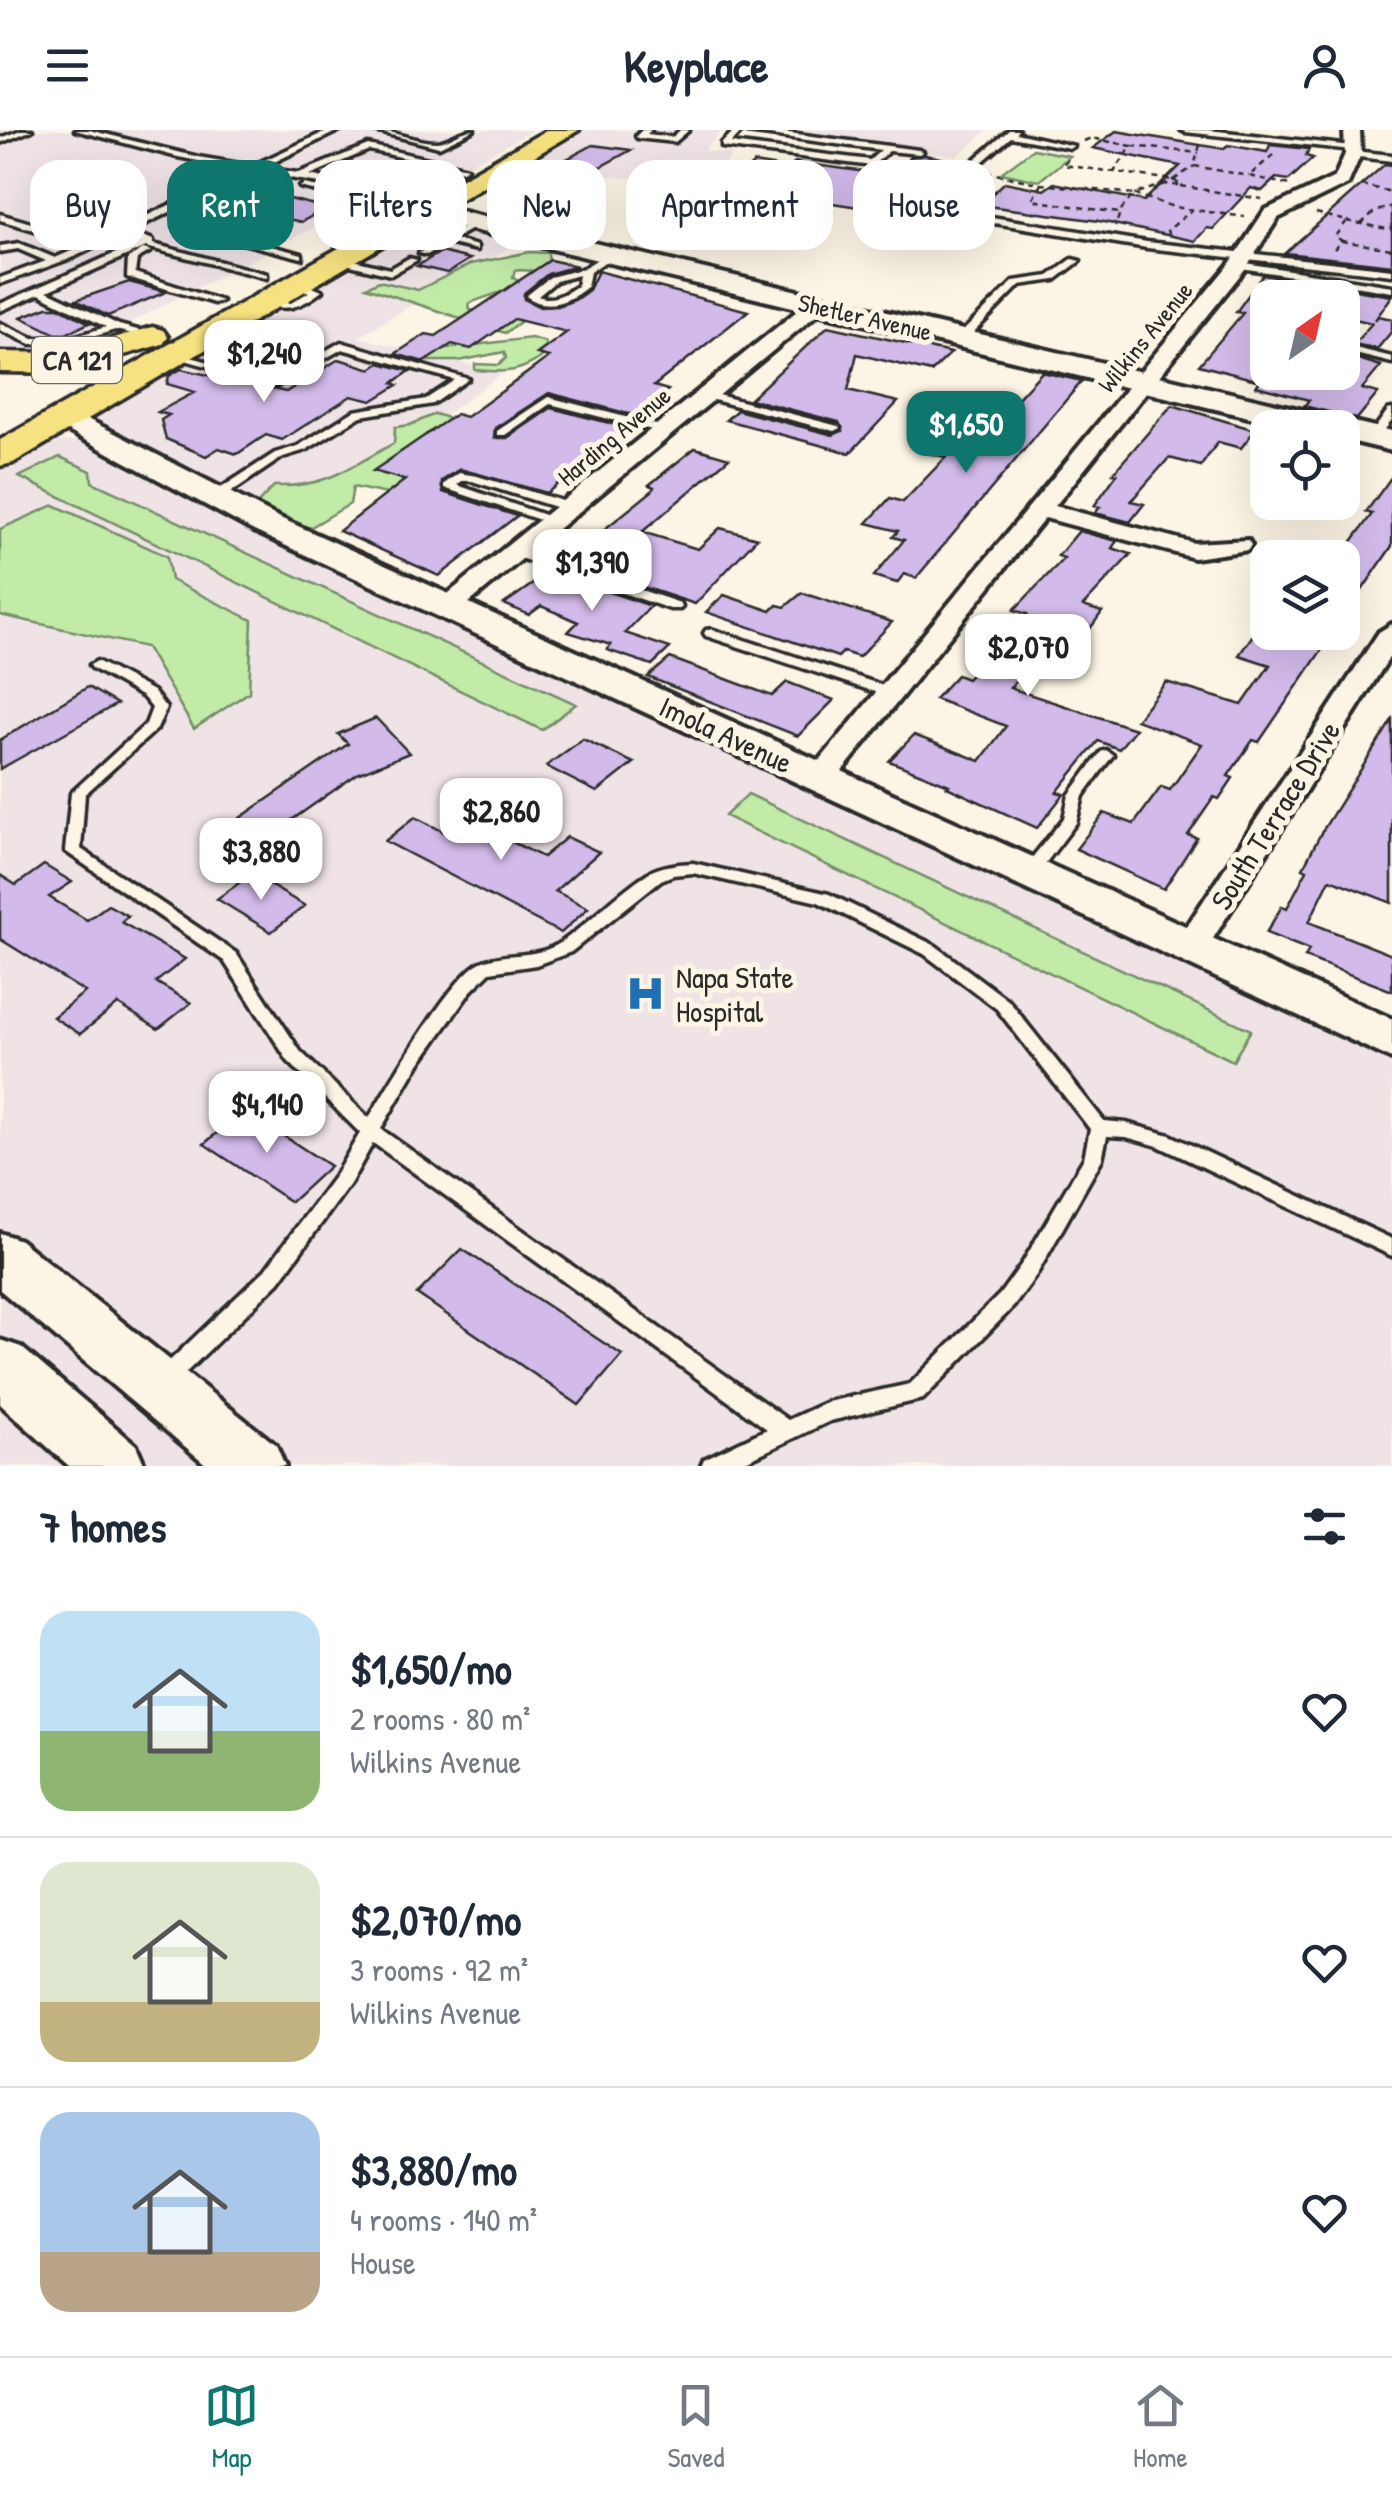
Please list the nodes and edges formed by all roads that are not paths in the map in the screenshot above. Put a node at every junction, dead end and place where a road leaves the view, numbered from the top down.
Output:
1 (28, 130) edge
2 (80, 130) edge
3 (336, 130) edge
4 (375, 130) edge
5 (434, 130) edge
6 (470, 130) edge
7 (534, 130) edge
8 (566, 130) edge
9 (647, 130) edge
10 (685, 130) edge
11 (740, 130) edge
12 (747, 130) edge
13 (1185, 130) edge
14 (1012, 132) edge
15 (1201, 132) edge
16 (459, 136) junction
17 (0, 141) edge
18 (1352, 144) edge
19 (1070, 146) road end
20 (887, 148) junction
21 (919, 152) dead end
22 (1392, 158) edge
23 (214, 160) edge
24 (273, 160) edge
25 (338, 160) edge
26 (427, 160) edge
27 (467, 166) edge
28 (314, 170) edge
29 (294, 175) edge
30 (300, 176) junction
31 (314, 179) edge
32 (467, 179) edge
33 (0, 216) edge
34 (30, 225) edge
35 (467, 233) edge
36 (474, 236) junction
37 (467, 237) edge
38 (467, 237) edge
39 (147, 241) edge
40 (149, 246) junction
41 (0, 249) edge
42 (79, 250) edge
43 (244, 250) edge
44 (333, 250) edge
45 (351, 250) edge
46 (429, 250) edge
47 (424, 253) dead end
48 (1243, 259) junction
49 (55, 260) junction
50 (337, 260) junction
51 (412, 260) dead end
52 (1075, 260) dead end
53 (596, 264) junction
54 (298, 270) junction
55 (1392, 272) edge
56 (0, 281) edge
57 (264, 289) junction
58 (1392, 289) edge
59 (42, 292) junction
60 (216, 300) junction
61 (815, 306) junction
62 (0, 308) edge
63 (0, 326) edge
64 (115, 327) junction
65 (961, 339) junction
66 (164, 346) junction
67 (1360, 352) edge
68 (1392, 360) edge
69 (0, 365) edge
70 (1145, 381) junction
71 (0, 388) edge
72 (706, 395) junction
73 (52, 407) junction
74 (0, 418) edge
75 (834, 428) dead end
76 (1367, 429) edge
77 (664, 430) junction
78 (501, 433) dead end
79 (130, 452) junction
80 (0, 458) edge
81 (214, 498) junction
82 (1042, 510) junction
83 (564, 515) junction
84 (1239, 545) dead end
85 (518, 552) junction
86 (675, 606) dead end
87 (448, 607) junction
88 (1392, 632) edge
89 (711, 633) dead end
90 (97, 665) dead end
91 (892, 693) junction
92 (1106, 755) dead end
93 (822, 778) junction
94 (1029, 874) junction
95 (1190, 948) junction
96 (1392, 1040) edge
97 (1099, 1128) junction
98 (371, 1132) junction
99 (1392, 1248) edge
100 (0, 1257) edge
101 (0, 1366) edge
102 (157, 1386) junction
103 (788, 1430) junction
104 (114, 1466) edge
105 (254, 1466) edge
106 (712, 1466) edge

1 - 17 lane
2 - 23 lane
3 - 24 lane
4 - 16 lane
5 - 16 lane
6 - 16 lane
7 - 27 main road, CA 121
8 - 32 main road, CA 121
9 - 10 lane
11 - 20 lane
12 - 20 lane
13 - 15 lane
14 - 19 lane
14 - 48 lane
15 - 18 lane
18 - 22 lane
18 - 48 street, Wilkins Avenue
20 - 21 lane
25 - 26 lane
28 - 30 lane
29 - 30 lane
30 - 31 lane
33 - 34 lane
35 - 36 street, Shetler Avenue
36 - 37 lane
36 - 38 lane
36 - 53 street, Shetler Avenue
39 - 40 lane
40 - 57 lane
40 - 59 lane
40 - 60 lane
41 - 49 lane
42 - 49 lane
43 - 54 lane
44 - 54 main road, CA 121
45 - 50 main road, CA 121
46 - 47 lane
48 - 55 lane
48 - 58 lane
48 - 70 street, Wilkins Avenue
49 - 56 lane
50 - 51 lane
50 - 54 main road, CA 121
52 - 65 lane
53 - 53 lane
53 - 61 street, Shetler Avenue
54 - 57 main road, CA 121
57 - 60 main road, CA 121
57 - 66 main road, CA 121
59 - 62 lane
59 - 64 lane
60 - 66 main road, CA 121
61 - 65 street, Shetler Avenue
61 - 72 street, Harding Avenue
63 - 64 lane
64 - 66 lane
65 - 70 street, Shetler Avenue
66 - 69 main road, CA 121
66 - 73 main road, CA 121
66 - 81 lane
67 - 68 lane
69 - 73 main road
70 - 76 street, Shetler Avenue
70 - 82 street, Wilkins Avenue
71 - 73 main road, CA 121
72 - 75 lane
72 - 77 street, Harding Avenue
73 - 74 main road
73 - 79 street, Imola Avenue
73 - 80 main road
77 - 78 lane
77 - 83 street, Harding Avenue
79 - 80 street
79 - 81 street, Imola Avenue
81 - 87 street, Imola Avenue
82 - 84 street
82 - 91 street, Wilkins Avenue
83 - 83 lane
83 - 85 street, Harding Avenue
85 - 86 lane
85 - 87 street, Harding Avenue
87 - 93 street, Imola Avenue
88 - 95 street, South Terrace Drive
89 - 91 lane
90 - 98 lane
91 - 93 street, Wilkins Avenue
92 - 94 lane
93 - 94 street, Imola Avenue
94 - 95 street, Imola Avenue
95 - 96 street, Imola Avenue
97 - 98 lane
97 - 99 lane
97 - 103 lane
98 - 102 lane
98 - 103 lane
100 - 102 street
101 - 104 street
102 - 105 street
103 - 106 lane

